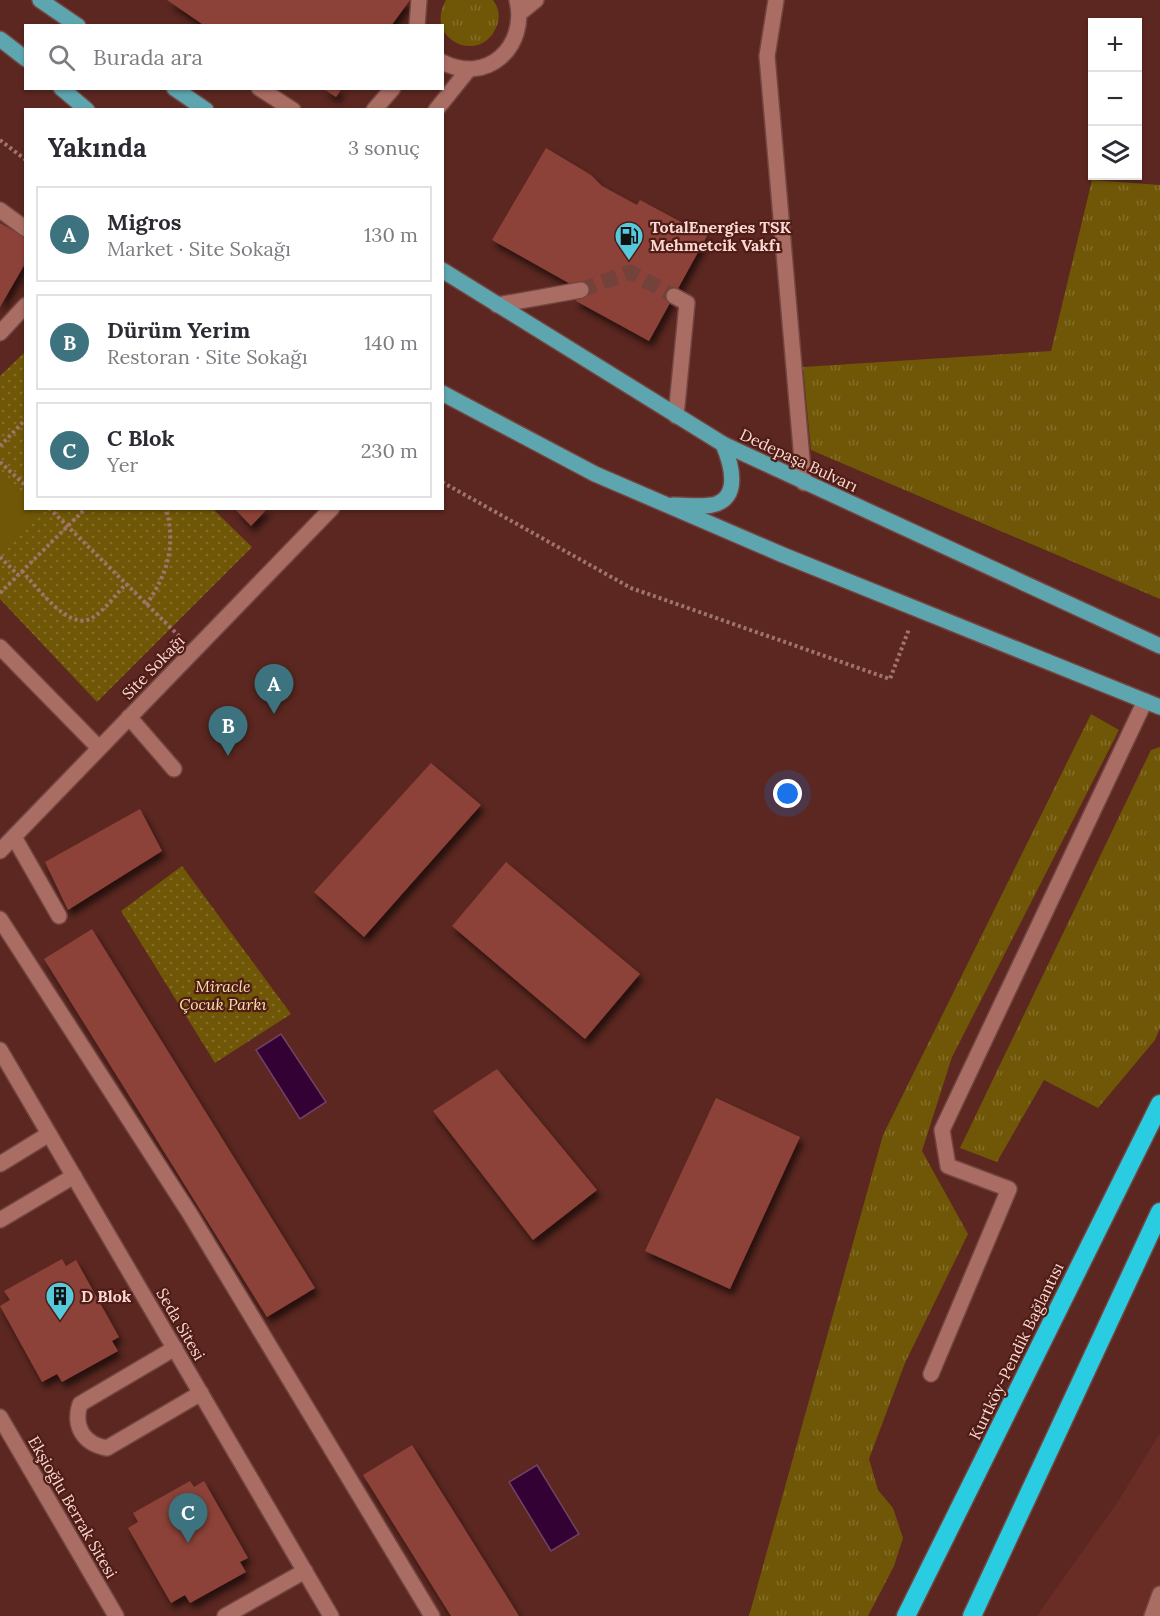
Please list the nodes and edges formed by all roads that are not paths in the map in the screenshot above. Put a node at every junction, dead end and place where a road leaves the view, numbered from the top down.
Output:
1 (40, 0) edge
2 (419, 0) edge
3 (536, 0) edge
4 (776, 0) edge
5 (519, 7) edge
6 (75, 24) edge
7 (417, 24) edge
8 (0, 39) edge
9 (24, 57) edge
10 (444, 63) edge
11 (469, 69) junction
12 (63, 90) edge
13 (177, 90) edge
14 (262, 90) edge
15 (391, 90) edge
16 (85, 108) edge
17 (203, 108) edge
18 (291, 108) edge
19 (376, 108) edge
20 (438, 108) edge
21 (0, 210) edge
22 (24, 228) edge
23 (444, 271) edge
24 (581, 290) tunnel mouth
25 (674, 296) tunnel mouth
26 (497, 305) junction
27 (24, 306) edge
28 (0, 333) edge
29 (444, 394) edge
30 (676, 416) junction
31 (723, 444) junction
32 (804, 483) junction
33 (667, 504) junction
34 (330, 510) edge
35 (1160, 646) edge
36 (0, 647) edge
37 (1145, 700) junction
38 (1160, 706) edge
39 (129, 717) junction
40 (99, 748) junction
41 (174, 769) dead end
42 (14, 837) junction
43 (0, 851) edge
44 (59, 916) dead end
45 (0, 919) edge
46 (0, 1050) edge
47 (1160, 1104) edge
48 (49, 1134) junction
49 (0, 1164) edge
50 (74, 1176) junction
51 (1160, 1212) edge
52 (0, 1221) edge
53 (174, 1348) junction
54 (931, 1374) dead end
55 (201, 1393) junction
56 (0, 1417) edge
57 (305, 1571) junction
58 (1160, 1594) edge
59 (116, 1616) edge
60 (225, 1616) edge
61 (331, 1616) edge
62 (432, 1616) edge
63 (906, 1616) edge
64 (972, 1616) edge
65 (1152, 1616) edge

1 - 6 main road
2 - 7 street
3 - 5 street
4 - 32 street
5 - 11 street
8 - 9 main road
10 - 11 street
11 - 20 street
12 - 16 main road
13 - 17 main road
14 - 18 street
15 - 19 street
21 - 22 street
23 - 26 main road, Dedepaşa Bulvarı
24 - 26 street
25 - 30 street
26 - 30 main road, Dedepaşa Bulvarı
27 - 28 street
29 - 33 main road
30 - 31 main road, Dedepaşa Bulvarı
31 - 32 main road, Dedepaşa Bulvarı
31 - 33 main road
32 - 35 main road, Dedepaşa Bulvarı
33 - 37 main road
34 - 39 street, Site Sokağı
36 - 40 street
37 - 38 main road
37 - 54 street
39 - 40 street, Site Sokağı
39 - 41 street
40 - 42 street, Site Sokağı
42 - 43 street, Site Sokağı
42 - 44 street
45 - 62 street
46 - 48 street, Seda Sitesi
47 - 63 highway, Kurtköy-Pendik Bağlantısı
48 - 49 street
48 - 50 street, Seda Sitesi
50 - 52 street
50 - 53 street, Seda Sitesi
51 - 64 highway
53 - 55 street, Seda Sitesi
53 - 55 street
55 - 57 street, Seda Sitesi
56 - 59 street, Ekşioğlu Berrak Sitesi
57 - 60 street
57 - 61 street, Seda Sitesi
58 - 65 street

